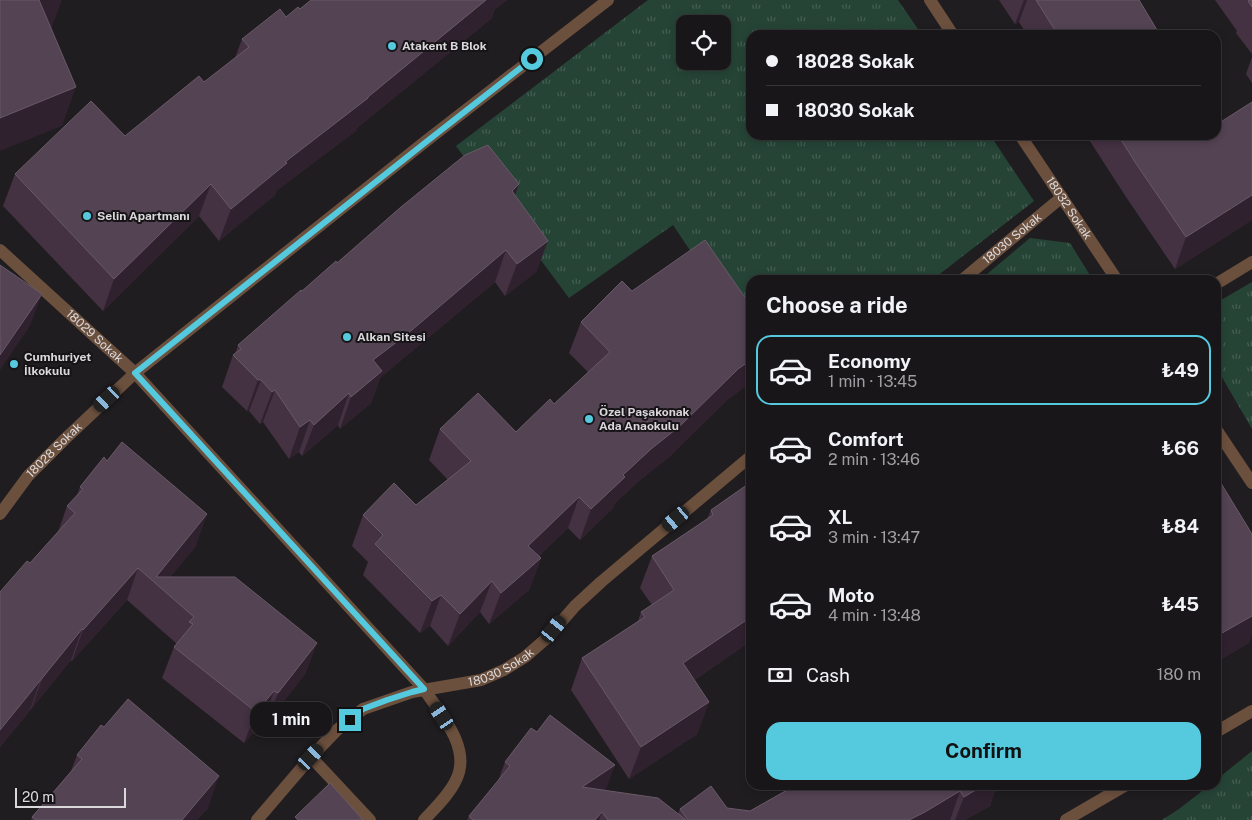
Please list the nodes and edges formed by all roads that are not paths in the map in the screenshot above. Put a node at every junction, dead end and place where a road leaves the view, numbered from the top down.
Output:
1 (608, 0) edge
2 (930, 0) edge
3 (950, 30) edge
4 (1023, 140) edge
5 (1062, 197) junction
6 (0, 250) edge
7 (1252, 262) edge
8 (968, 275) edge
9 (1114, 275) edge
10 (1221, 281) edge
11 (135, 373) junction
12 (1221, 436) edge
13 (746, 460) edge
14 (1252, 483) edge
15 (0, 514) edge
16 (424, 689) junction
17 (1252, 711) edge
18 (1221, 729) edge
19 (311, 757) junction
20 (1117, 790) edge
21 (257, 820) edge
22 (370, 820) edge
23 (424, 820) edge
24 (1066, 820) edge

1 - 11 street, 18028 Sokak
2 - 3 street
4 - 5 street, 18032 Sokak
5 - 8 street, 18030 Sokak
5 - 9 street, 18032 Sokak
6 - 11 street, 18029 Sokak
7 - 10 street
11 - 15 street, 18028 Sokak
11 - 16 street, 18029 Sokak
12 - 14 street
13 - 16 street, 18030 Sokak
16 - 19 street, 18030 Sokak
16 - 23 street, 18029 Sokak
17 - 18 street
19 - 21 street, 18030 Sokak
19 - 22 street
20 - 24 street

